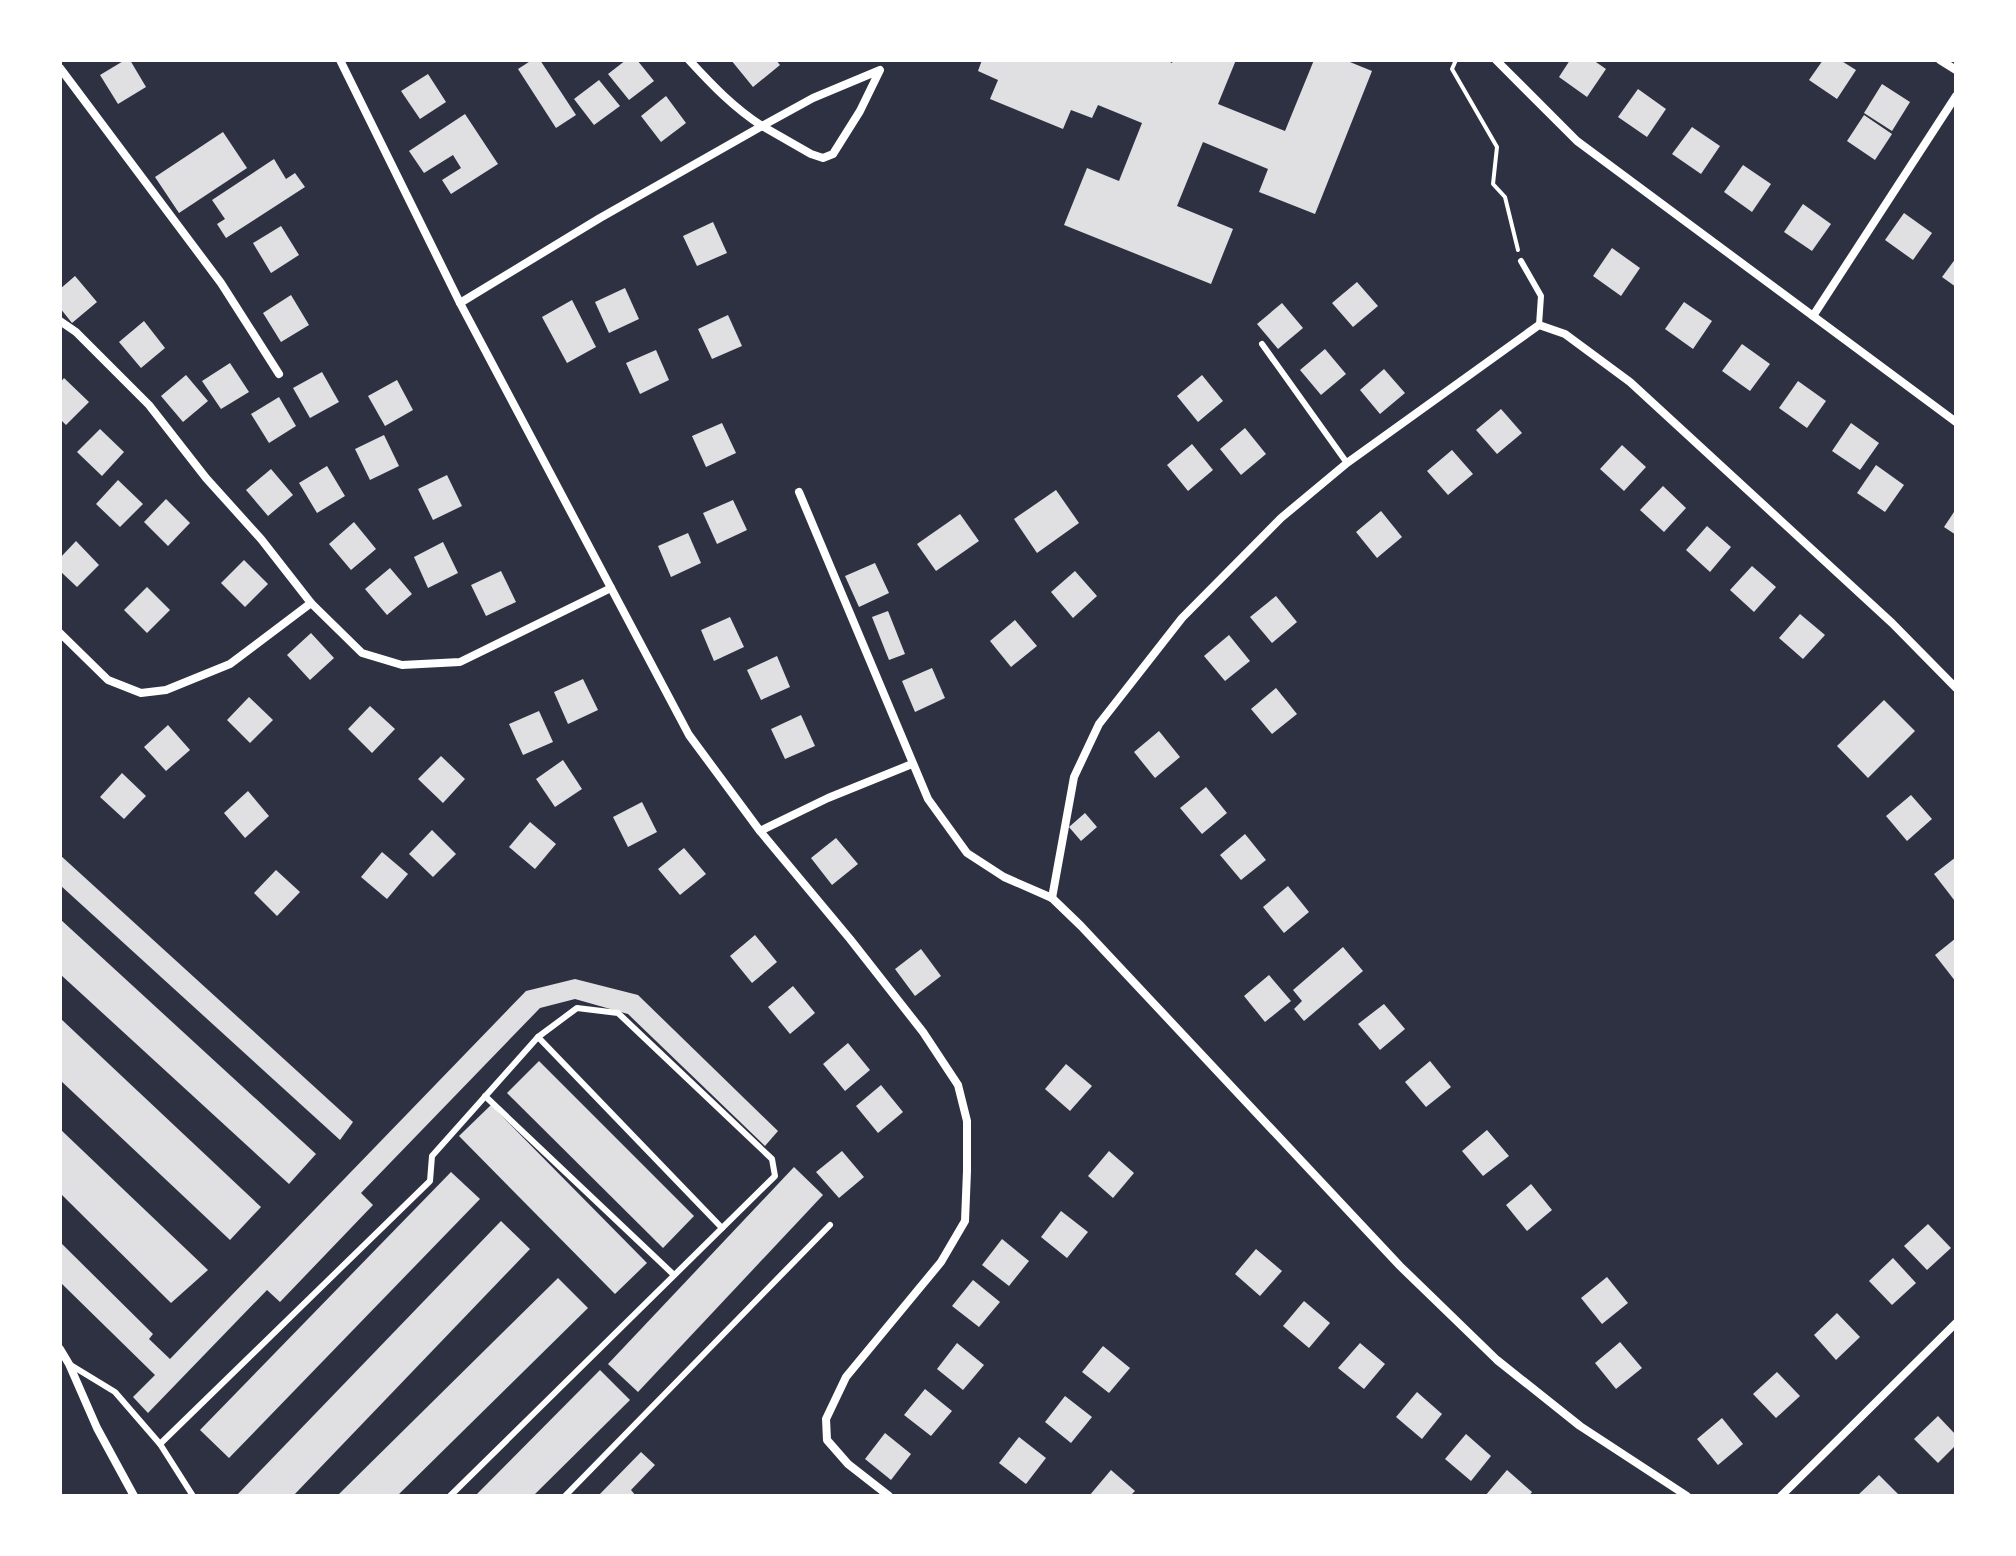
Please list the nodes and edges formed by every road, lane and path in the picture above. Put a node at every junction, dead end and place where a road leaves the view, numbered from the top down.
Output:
1 (340, 60) edge
2 (689, 60) edge
3 (884, 60) edge
4 (1456, 60) edge
5 (1496, 60) edge
6 (1940, 60) edge
7 (60, 68) edge
8 (880, 70) junction
9 (1956, 70) edge
10 (1956, 96) edge
11 (762, 126) junction
12 (1521, 261) joint
13 (460, 303) junction
14 (1813, 316) junction
15 (60, 321) edge
16 (1539, 325) junction
17 (1262, 344) dead end
18 (279, 374) dead end
19 (1956, 422) edge
20 (1347, 463) junction
21 (799, 492) dead end
22 (611, 588) junction
23 (311, 603) junction
24 (60, 633) edge
25 (1956, 688) edge
26 (912, 764) junction
27 (760, 831) junction
28 (1052, 898) junction
29 (538, 1037) junction
30 (485, 1096) junction
31 (830, 1225) dead end
32 (722, 1228) junction
33 (674, 1275) junction
34 (1956, 1323) edge
35 (60, 1349) edge
36 (69, 1364) junction
37 (160, 1444) junction
38 (134, 1496) edge
39 (193, 1496) edge
40 (450, 1496) edge
41 (565, 1496) edge
42 (889, 1496) edge
43 (1687, 1496) edge
44 (1781, 1496) edge

1 - 13 street
2 - 11 street
3 - 8 street
4 - 12 path
5 - 14 street
6 - 9 street
7 - 18 street
8 - 11 street
8 - 11 street
10 - 14 street
11 - 13 street
12 - 16 lane
13 - 22 street
14 - 19 street
15 - 23 street
16 - 20 street
16 - 25 street
17 - 20 lane
20 - 28 street
21 - 26 street
22 - 23 street
22 - 27 street
23 - 24 street
26 - 27 street
26 - 28 street
27 - 42 street
28 - 43 street
29 - 30 lane
29 - 32 lane
29 - 32 lane
30 - 33 lane
30 - 37 lane
31 - 41 lane
32 - 33 lane
33 - 40 lane
34 - 44 street
35 - 36 street
36 - 37 lane
36 - 38 street
37 - 39 lane

